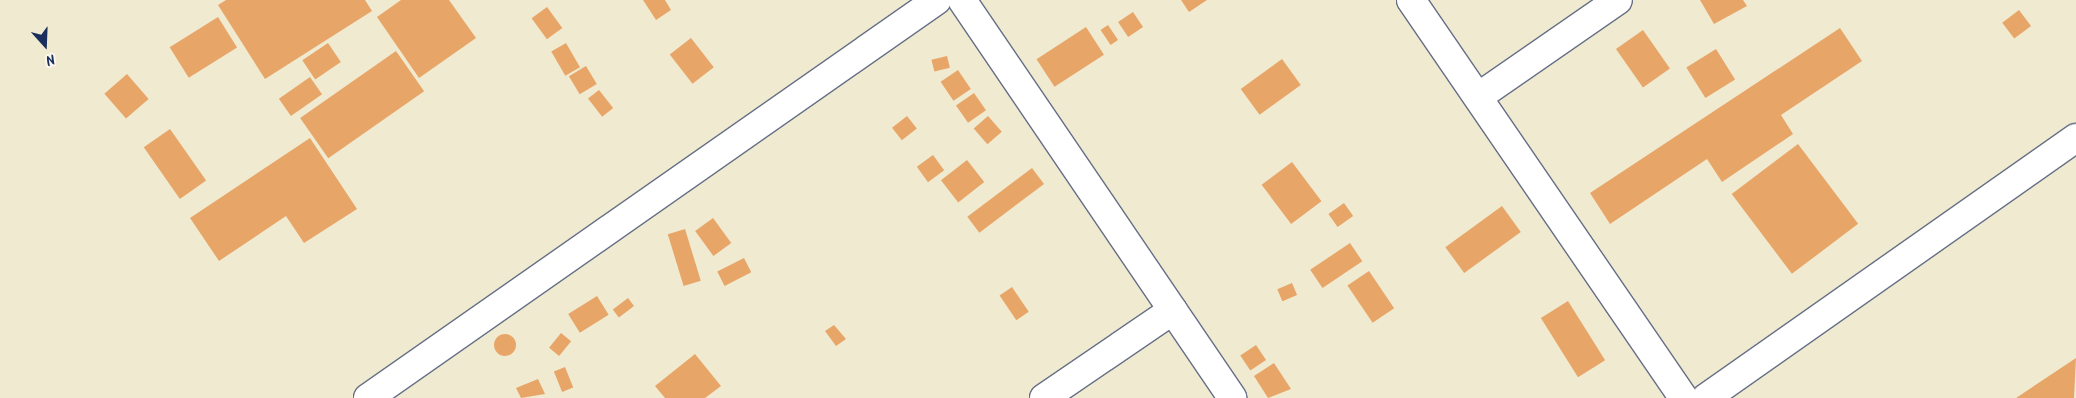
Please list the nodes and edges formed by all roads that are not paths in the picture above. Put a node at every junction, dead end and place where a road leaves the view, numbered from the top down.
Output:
1 (937, 0) edge
2 (962, 0) edge
3 (1411, 0) edge
4 (1618, 0) edge
5 (1478, 97) junction
6 (2076, 138) edge
7 (1172, 310) junction
8 (368, 398) edge
9 (1044, 398) edge
10 (1232, 398) edge
11 (1684, 398) edge
12 (1706, 398) edge

1 - 8 street
2 - 7 street
3 - 5 street
4 - 5 street
5 - 11 street
6 - 12 street
7 - 9 street
7 - 10 street

